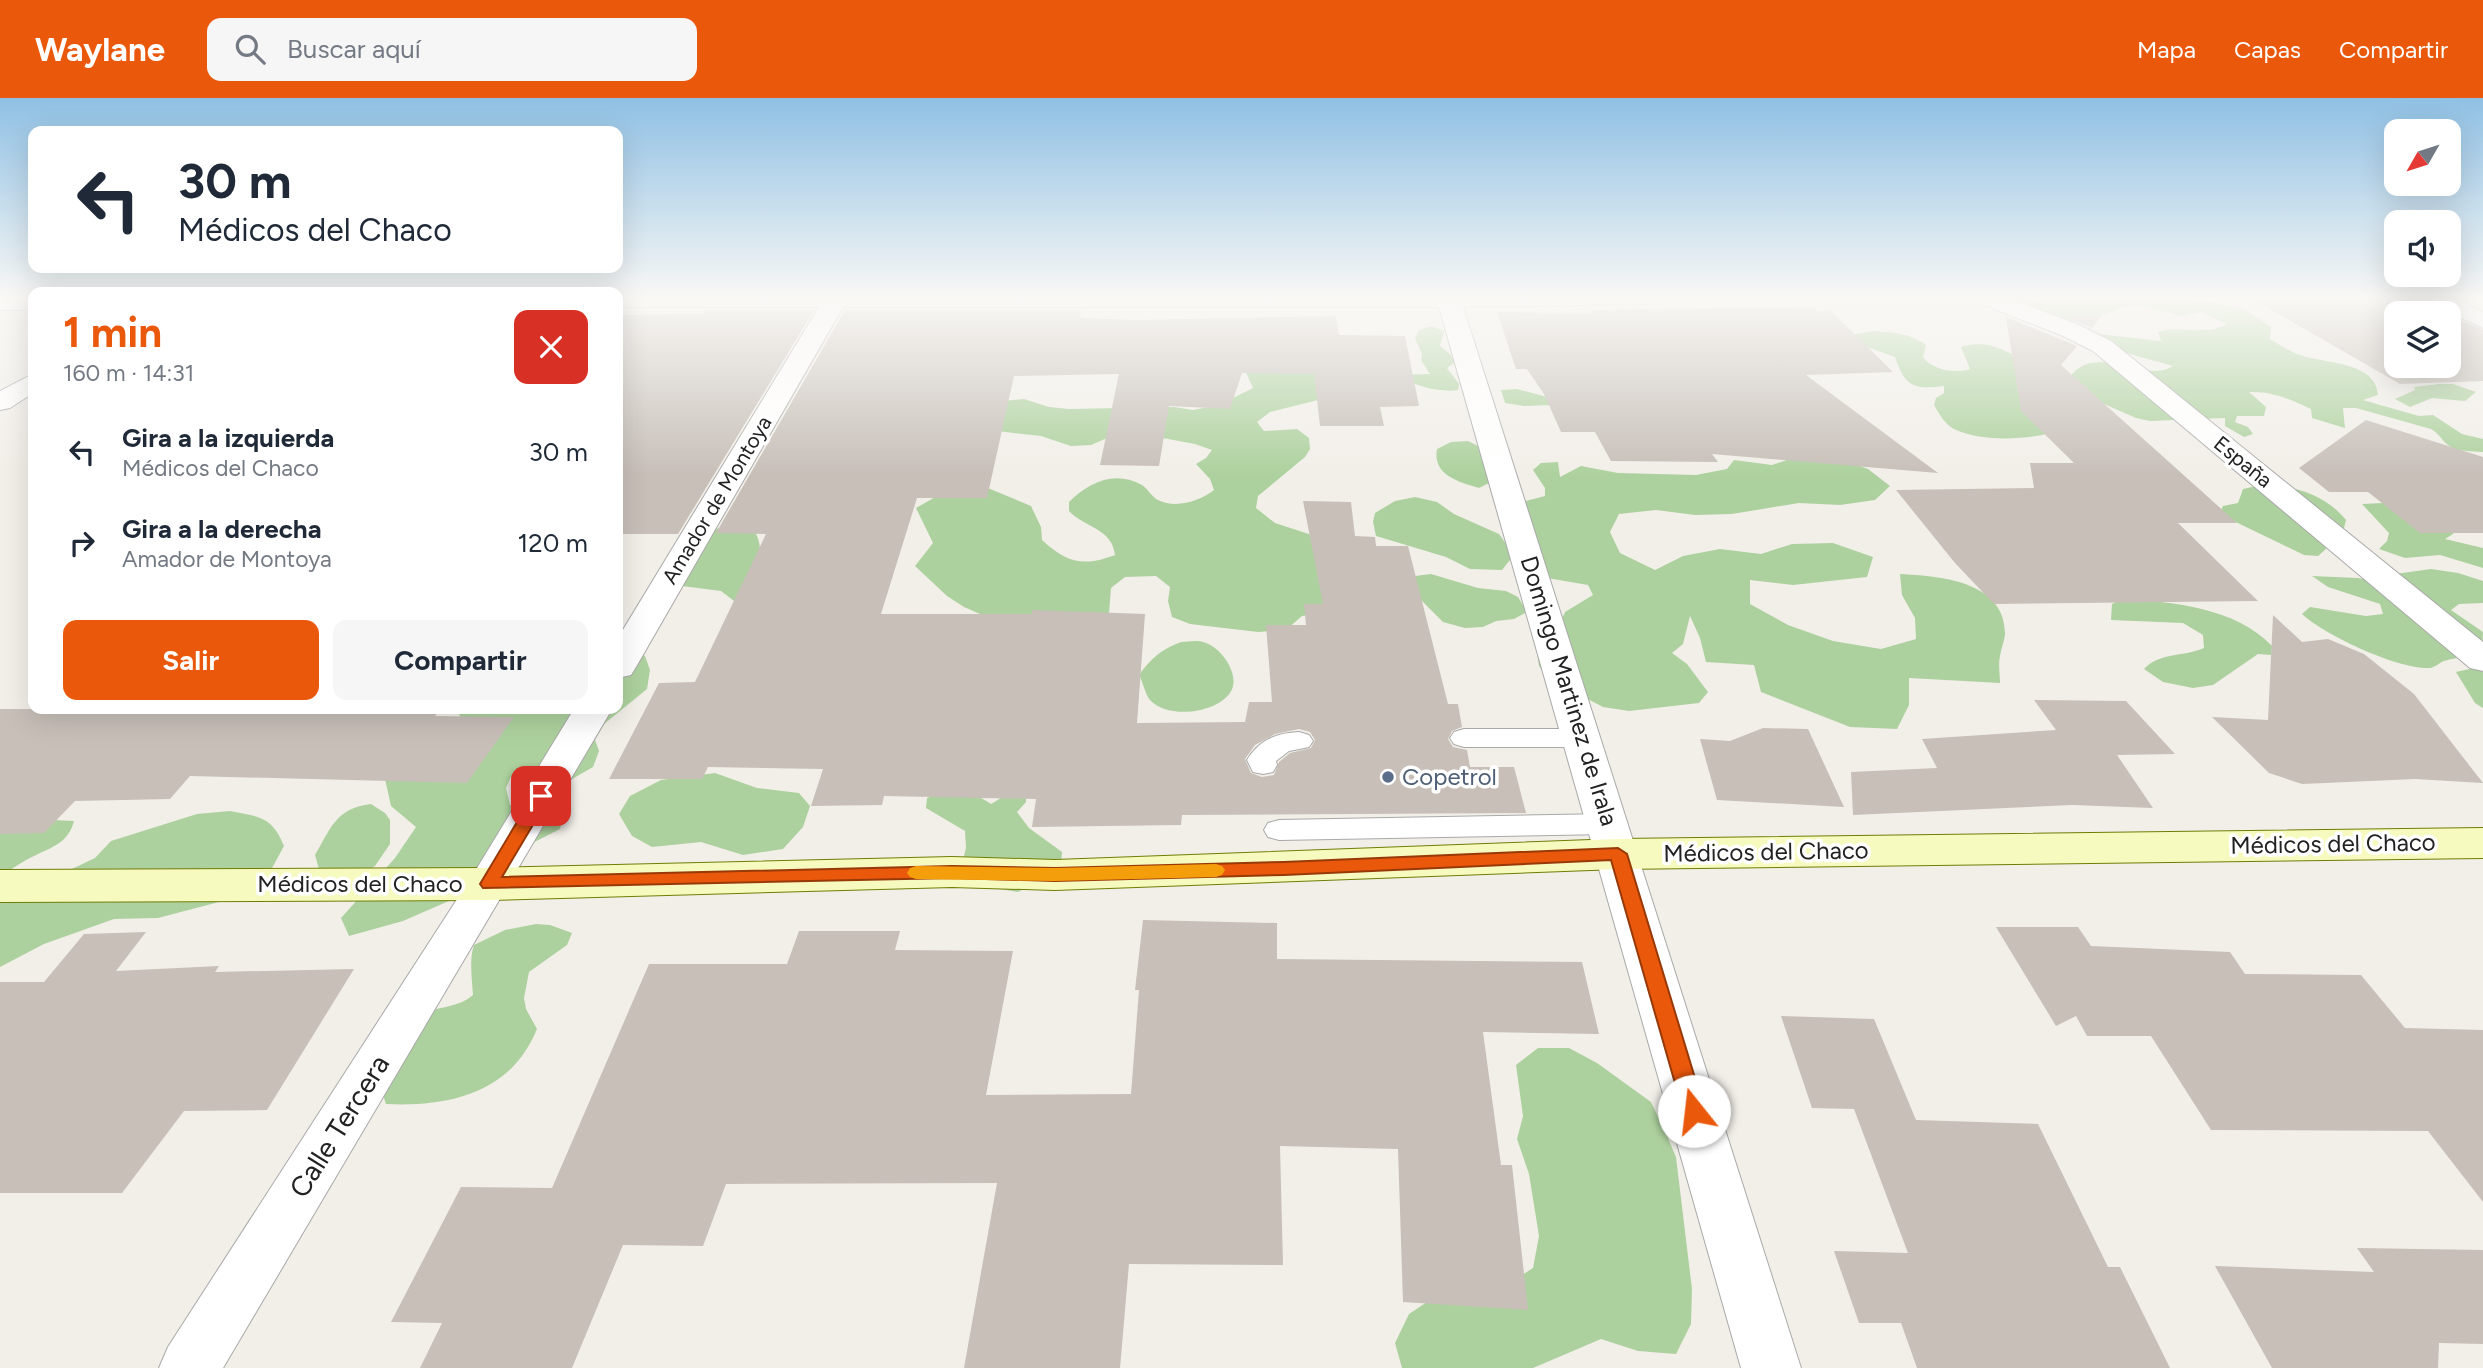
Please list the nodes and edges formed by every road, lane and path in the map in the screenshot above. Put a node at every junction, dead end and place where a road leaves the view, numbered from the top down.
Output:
1 (802, 356) edge
2 (1466, 356) edge
3 (2114, 356) edge
4 (28, 385) edge
5 (0, 402) edge
6 (623, 659) edge
7 (2483, 660) edge
8 (590, 714) edge
9 (1464, 738) dead end
10 (1583, 738) junction
11 (1299, 741) dead end
12 (1263, 765) dead end
13 (1613, 839) junction
14 (2483, 842) edge
15 (489, 884) junction
16 (0, 886) edge
17 (189, 1368) edge
18 (1771, 1368) edge

1 - 6 street, Amador de Montoya
2 - 10 street, Domingo Martinez de Irala
3 - 7 street, España
4 - 5 street
8 - 15 street
9 - 10 lane
10 - 13 street, Domingo Martinez de Irala
11 - 12 lane
13 - 14 main road, Médicos del Chaco
13 - 15 main road, Médicos del Chaco
13 - 18 street, Domingo Martinez de Irala
15 - 16 main road, Médicos del Chaco
15 - 17 street, Calle Tercera

